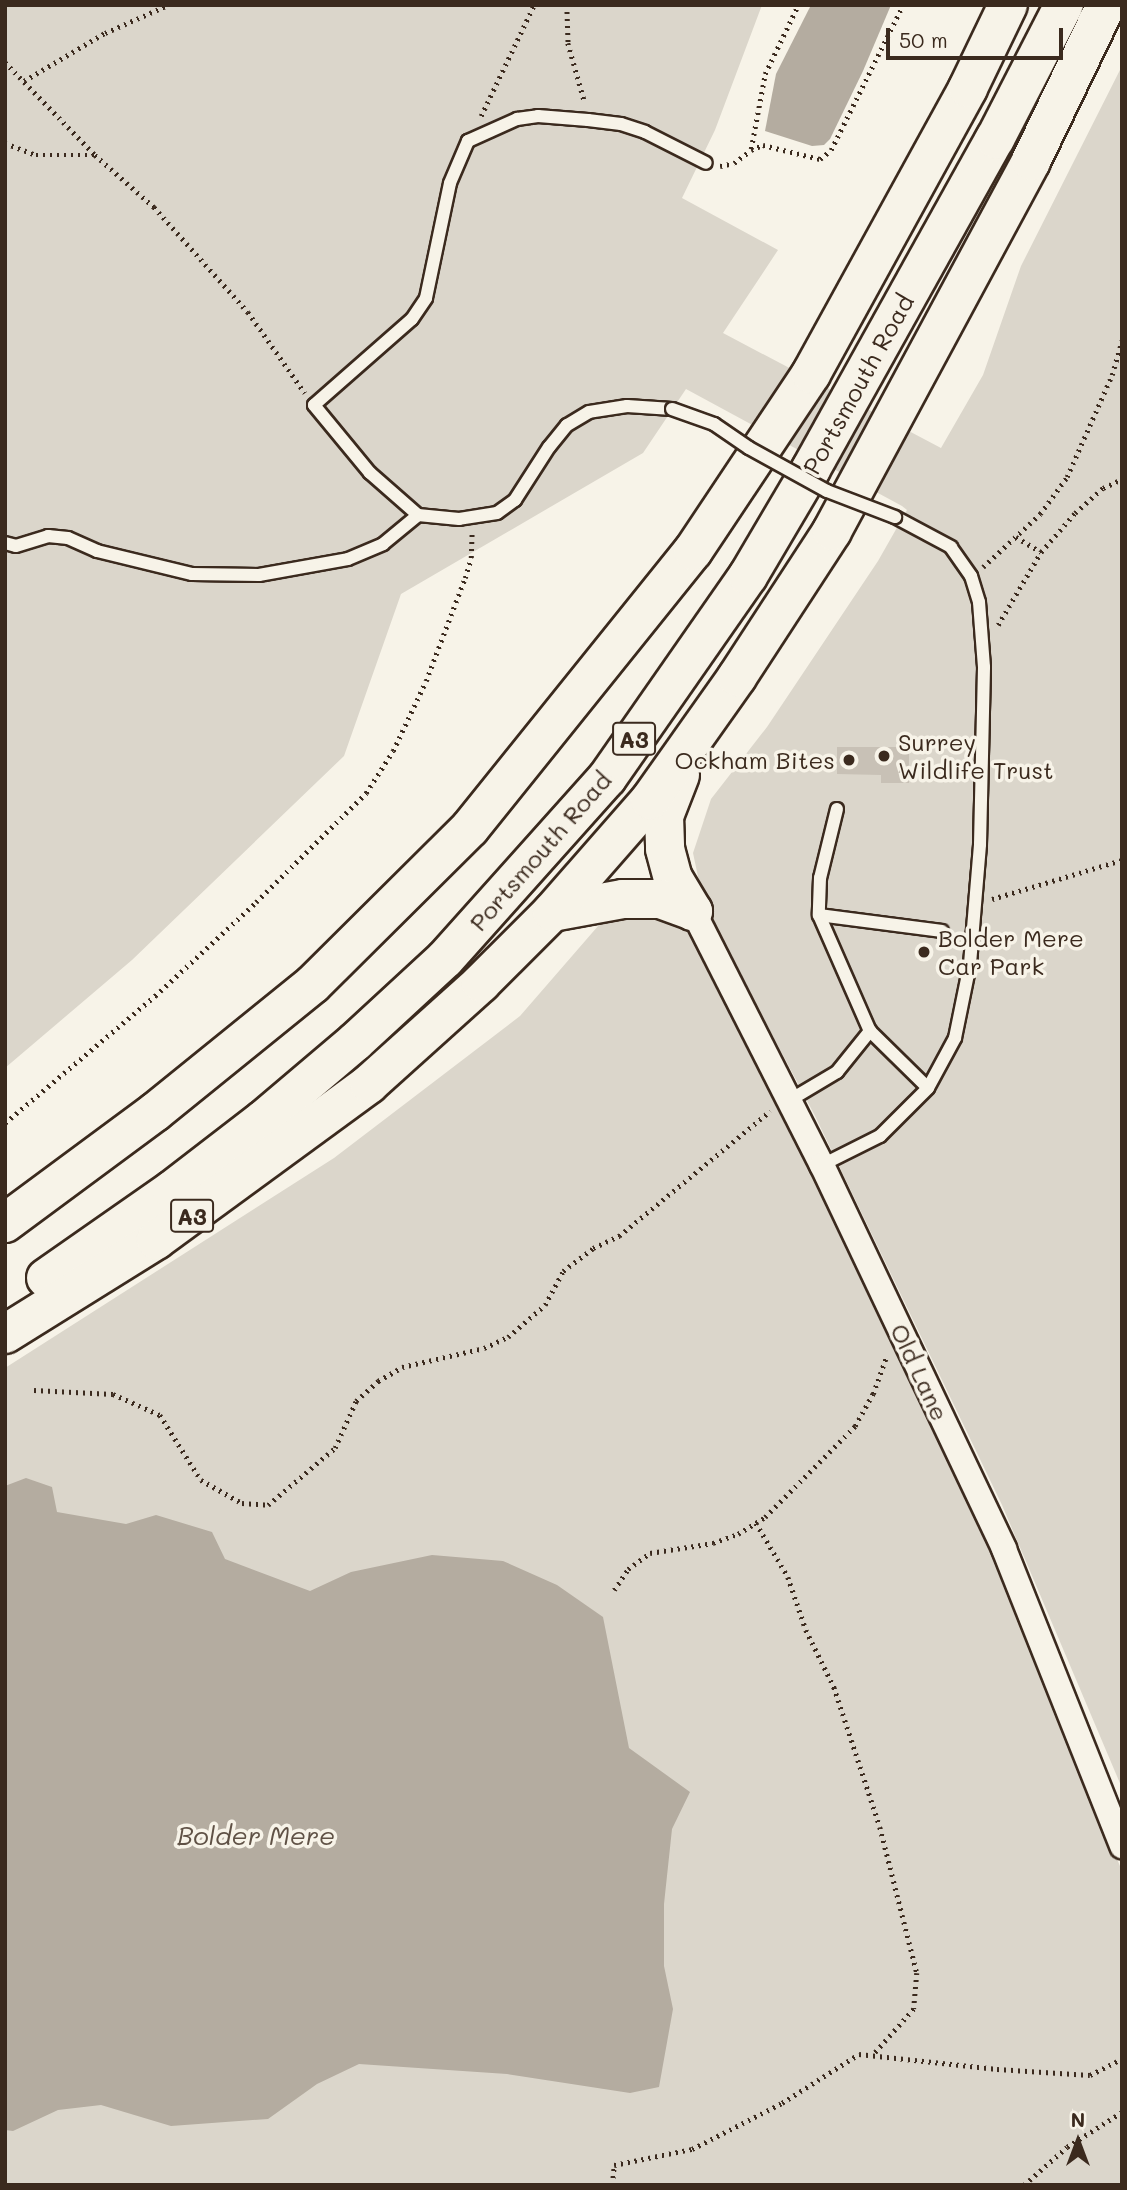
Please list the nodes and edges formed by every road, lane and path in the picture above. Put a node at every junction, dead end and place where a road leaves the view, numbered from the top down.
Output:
1 (167, 5) edge
2 (534, 5) edge
3 (567, 5) edge
4 (797, 5) edge
5 (902, 5) edge
6 (1008, 5) edge
7 (1064, 5) edge
8 (1106, 5) edge
9 (5, 62) edge
10 (24, 81) junction
11 (588, 120) junction
12 (468, 141) junction
13 (5, 143) edge
14 (751, 150) junction
15 (95, 155) junction
16 (706, 163) joint
17 (1122, 340) edge
18 (314, 405) junction
19 (1122, 479) edge
20 (418, 514) junction
21 (473, 518) junction
22 (1016, 537) junction
23 (5, 544) edge
24 (1041, 552) junction
25 (971, 576) junction
26 (982, 644) junction
27 (695, 737) junction
28 (837, 809) dead end
29 (1122, 860) edge
30 (975, 902) junction
31 (693, 911) junction
32 (552, 912) junction
33 (819, 915) junction
34 (942, 931) dead end
35 (870, 1031) junction
36 (928, 1088) junction
37 (790, 1100) junction
38 (5, 1123) edge
39 (822, 1165) junction
40 (5, 1223) edge
41 (5, 1305) edge
42 (896, 1321) junction
43 (5, 1334) edge
44 (34, 1390) dead end
45 (756, 1523) junction
46 (614, 1590) dead end
47 (1122, 1846) edge
48 (874, 2054) junction
49 (1122, 2059) edge
50 (1122, 2112) edge
51 (612, 2185) edge
52 (1024, 2185) edge

1 - 10 path
2 - 12 path
3 - 11 path
4 - 14 path
5 - 14 path
6 - 40 highway, Portsmouth Road
7 - 41 highway, Portsmouth Road / A3
8 - 27 highway, A3
9 - 10 path
10 - 15 path
11 - 12 lane
11 - 16 lane
12 - 18 lane
13 - 15 path
14 - 16 path
15 - 18 path
17 - 22 path
18 - 20 lane
19 - 24 path
20 - 21 lane
20 - 23 lane
21 - 25 lane, bridge
21 - 38 path
22 - 24 path
22 - 25 path
24 - 26 path
25 - 26 lane
26 - 30 lane
27 - 31 highway, A3
27 - 32 highway, A3
28 - 33 lane
29 - 30 path
30 - 36 lane
31 - 32 highway
31 - 37 street, Old Lane
32 - 43 highway, A3
33 - 34 lane
33 - 35 lane
35 - 36 lane
35 - 37 lane
36 - 39 lane
37 - 39 street, Old Lane
37 - 44 path
39 - 42 street, Old Lane
42 - 45 path
42 - 47 street, Old Lane
45 - 46 path
45 - 48 path
48 - 49 path
48 - 51 path
50 - 52 path

